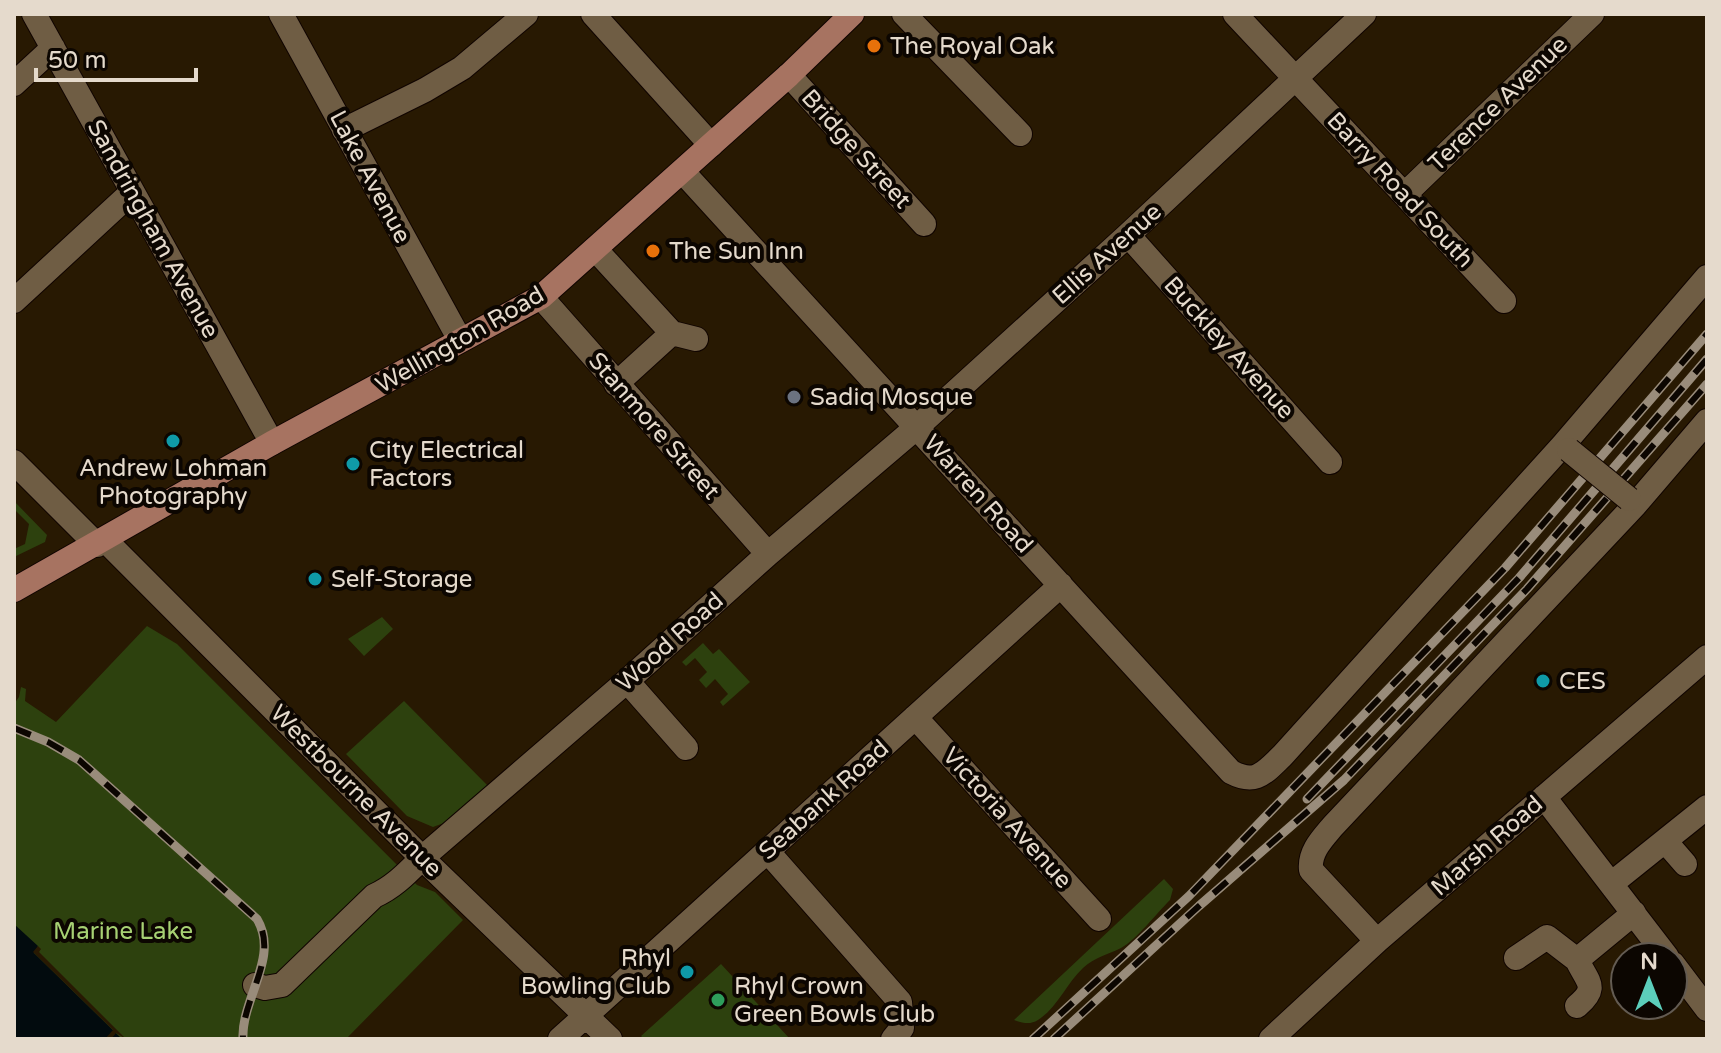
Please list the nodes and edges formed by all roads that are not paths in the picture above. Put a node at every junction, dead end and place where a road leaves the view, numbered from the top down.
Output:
1 (34, 14) edge
2 (281, 14) edge
3 (526, 14) edge
4 (593, 14) edge
5 (852, 14) edge
6 (904, 14) edge
7 (1235, 14) edge
8 (1364, 14) edge
9 (1592, 14) edge
10 (53, 48) junction
11 (789, 75) junction
12 (1296, 79) junction
13 (14, 84) edge
14 (344, 130) junction
15 (1020, 134) dead end
16 (711, 145) junction
17 (683, 172) junction
18 (132, 192) junction
19 (1405, 194) junction
20 (924, 224) dead end
21 (1128, 235) junction
22 (595, 249) junction
23 (1707, 277) edge
24 (541, 297) junction
25 (14, 301) edge
26 (1504, 301) dead end
27 (672, 333) junction
28 (696, 339) dead end
29 (460, 340) junction
30 (616, 384) junction
31 (1707, 421) edge
32 (917, 427) junction
33 (272, 443) junction
34 (1566, 448) junction
35 (14, 462) edge
36 (1330, 462) dead end
37 (1632, 502) junction
38 (101, 542) junction
39 (768, 554) junction
40 (1061, 585) junction
41 (14, 590) edge
42 (1707, 657) edge
43 (627, 681) junction
44 (915, 717) junction
45 (686, 748) dead end
46 (1544, 797) junction
47 (1707, 807) edge
48 (1665, 841) junction
49 (768, 852) junction
50 (422, 858) junction
51 (1685, 864) dead end
52 (1611, 884) junction
53 (1634, 913) junction
54 (1099, 919) dead end
55 (1377, 941) junction
56 (1655, 941) edge
57 (1516, 958) dead end
58 (1577, 960) junction
59 (255, 985) dead end
60 (1689, 985) edge
61 (1577, 1006) dead end
62 (1707, 1009) edge
63 (587, 1014) junction
64 (560, 1039) edge
65 (610, 1039) edge
66 (893, 1039) edge
67 (1271, 1039) edge

1 - 10 street, Sandringham Avenue
2 - 14 street, Lake Avenue
3 - 14 street
4 - 16 street
5 - 11 main road, Wellington Road
6 - 15 street
7 - 12 street, Barry Road South
8 - 12 street, Ellis Avenue
9 - 19 street, Terence Avenue
10 - 13 street
10 - 18 street, Sandringham Avenue
11 - 16 main road, Wellington Road
11 - 20 street, Bridge Street
12 - 19 street, Barry Road South
12 - 21 street, Ellis Avenue
14 - 29 street, Lake Avenue
16 - 17 main road, Wellington Road
17 - 22 main road, Wellington Road
17 - 32 street, Warren Road
18 - 25 street
18 - 33 street, Sandringham Avenue
19 - 26 street, Barry Road South
21 - 32 street, Ellis Avenue
21 - 36 street, Buckley Avenue
22 - 24 main road, Wellington Road
22 - 27 street
23 - 34 street
24 - 29 main road, Wellington Road
24 - 30 street, Stanmore Street
27 - 28 street
27 - 30 street
29 - 33 main road, Wellington Road
30 - 39 street, Stanmore Street
31 - 37 street
32 - 39 street, Wood Road
32 - 40 street, Warren Road
33 - 38 main road, Wellington Road
34 - 37 street, bridge
34 - 40 street, Warren Road
35 - 38 street, Westbourne Avenue
37 - 55 street
38 - 41 main road, Wellington Road
38 - 50 street, Westbourne Avenue
39 - 43 street, Wood Road
40 - 44 street, Seabank Road
42 - 46 street, Marsh Road
43 - 45 street
43 - 50 street, Wood Road
44 - 49 street, Seabank Road
44 - 54 street, Victoria Avenue
46 - 52 street
46 - 55 street, Marsh Road
47 - 48 street
48 - 51 street
48 - 52 street
49 - 63 street, Seabank Road
49 - 66 street
50 - 59 street, Wood Road
50 - 63 street, Westbourne Avenue
52 - 53 street
53 - 56 street
53 - 58 street
55 - 67 street, Marsh Road
57 - 58 street
58 - 61 street
60 - 62 street
63 - 64 street, Seabank Road
63 - 65 street, Westbourne Avenue

